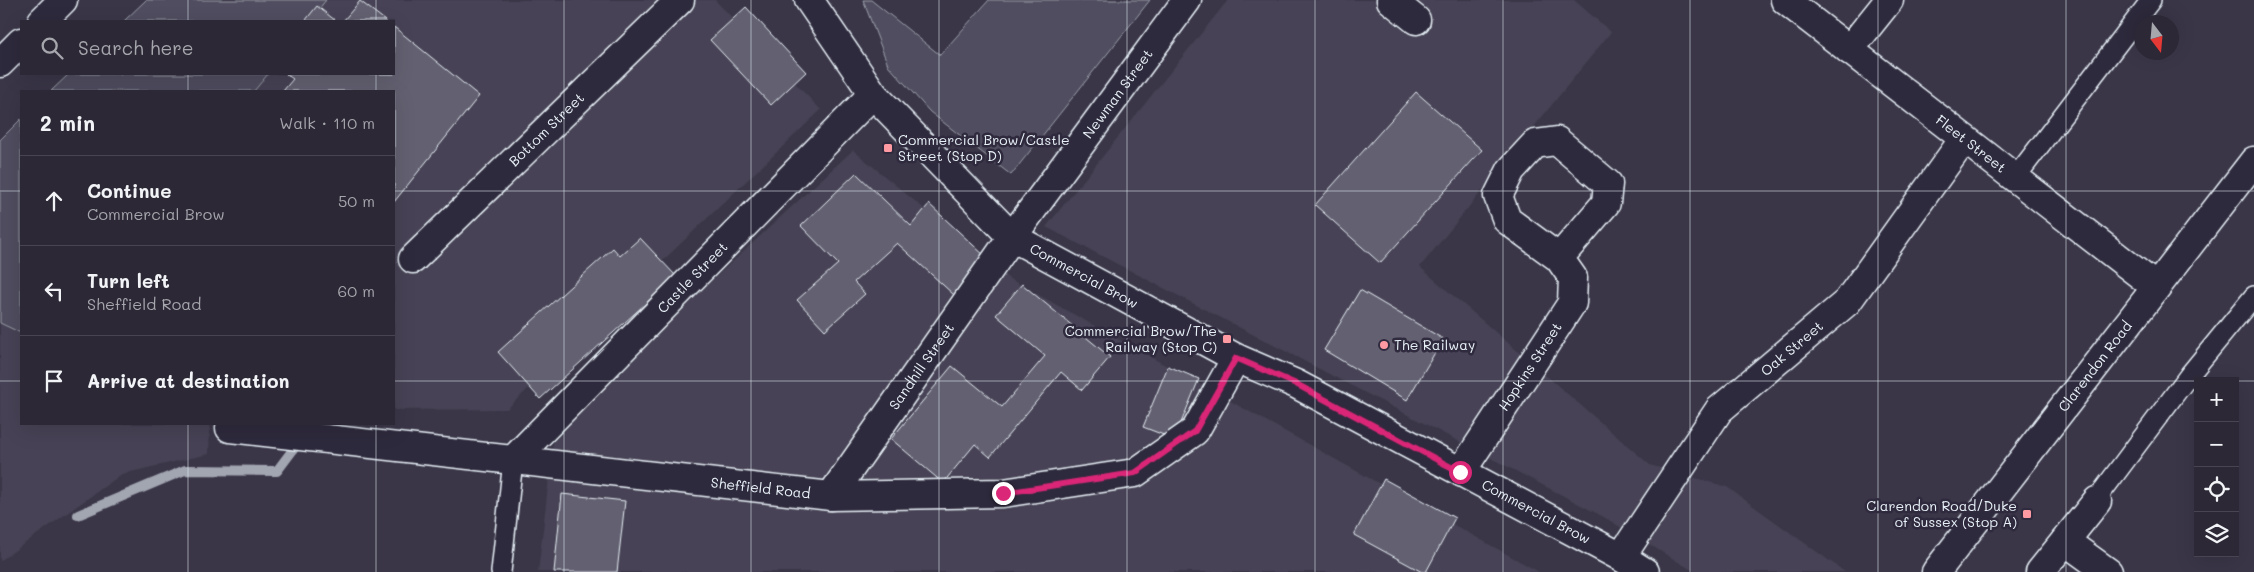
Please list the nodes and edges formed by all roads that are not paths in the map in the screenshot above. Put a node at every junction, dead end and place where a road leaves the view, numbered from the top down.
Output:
1 (63, 0) edge
2 (680, 0) edge
3 (809, 0) edge
4 (1187, 0) edge
5 (1391, 0) edge
6 (1785, 0) edge
7 (1889, 0) edge
8 (2151, 0) edge
9 (43, 20) edge
10 (1416, 20) dead end
11 (20, 43) edge
12 (1850, 50) junction
13 (0, 63) edge
14 (873, 94) junction
15 (1964, 139) junction
16 (2254, 161) edge
17 (2015, 178) junction
18 (1012, 237) junction
19 (1559, 258) dead end
20 (413, 259) dead end
21 (2156, 288) junction
22 (2254, 296) edge
23 (1236, 358) junction
24 (230, 428) dead end
25 (513, 460) junction
26 (1460, 472) junction
27 (2100, 495) joint
28 (831, 496) junction
29 (2065, 541) junction
30 (1621, 557) junction
31 (501, 572) edge
32 (1645, 572) edge
33 (1936, 572) edge
34 (2040, 572) edge
35 (2108, 572) edge

1 - 9 main road
2 - 20 main road, Bottom Street
3 - 14 main road, Commercial Brow
4 - 18 main road, Newman Street
5 - 10 main road
6 - 12 main road, Fleet Street
7 - 12 main road
8 - 17 lane
11 - 13 main road
12 - 15 main road, Fleet Street
14 - 18 main road, Commercial Brow
14 - 25 main road, Castle Street
15 - 17 main road, Fleet Street
15 - 30 main road, Oak Street
16 - 21 main road, Clarendon Road
17 - 21 main road, Fleet Street
18 - 23 main road, Commercial Brow
18 - 28 main road, Sandhill Street
19 - 26 main road, Hopkins Street
21 - 33 main road, Clarendon Road
22 - 27 lane
23 - 26 main road, Commercial Brow
23 - 28 main road, Sheffield Road
24 - 25 main road, Sheffield Road
25 - 28 main road, Sheffield Road
25 - 31 lane
26 - 30 main road, Commercial Brow
27 - 29 main road
29 - 34 main road
29 - 35 main road
30 - 32 main road, Commercial Brow

